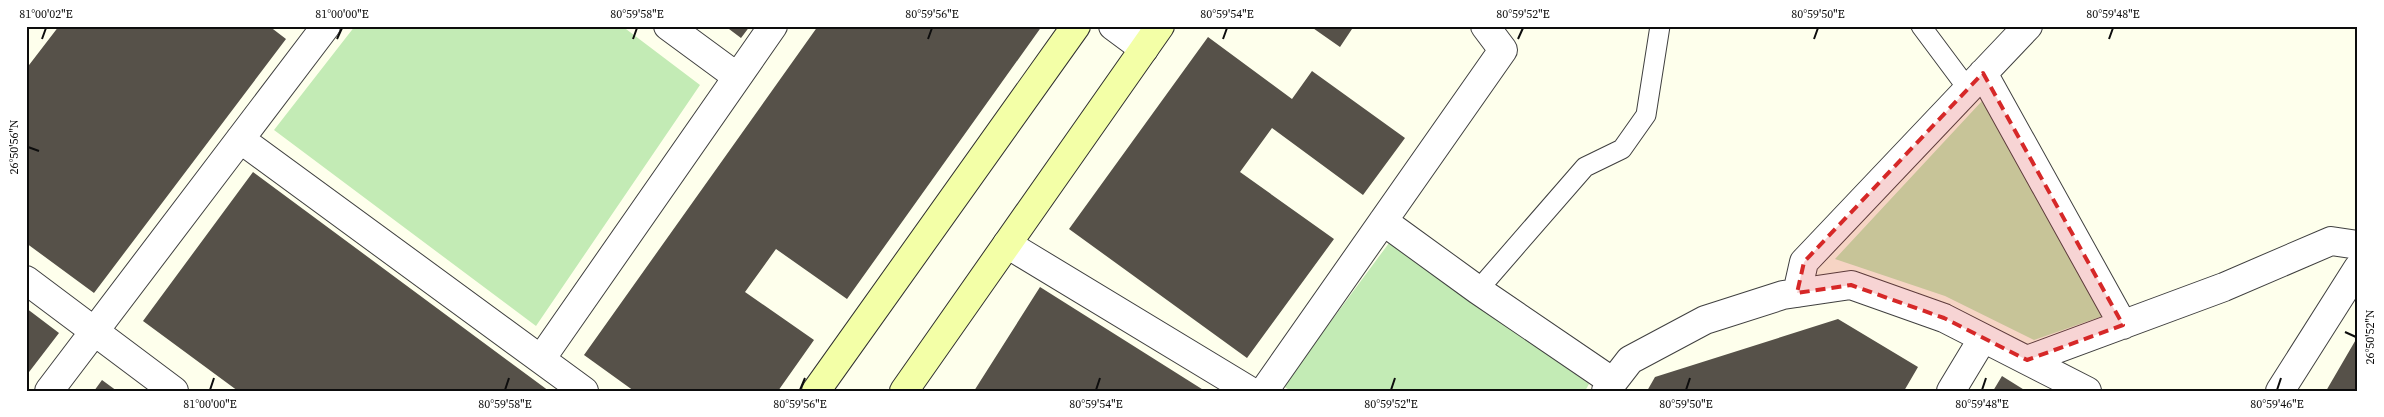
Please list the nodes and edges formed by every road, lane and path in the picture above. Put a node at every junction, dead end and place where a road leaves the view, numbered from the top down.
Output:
1 (326, 26) edge
2 (668, 26) edge
3 (773, 26) edge
4 (1076, 26) edge
5 (1113, 26) edge
6 (1160, 26) edge
7 (1486, 26) edge
8 (1660, 26) edge
9 (1921, 26) edge
10 (2028, 26) edge
11 (1144, 49) junction
12 (736, 76) junction
13 (1976, 81) junction
14 (240, 139) junction
15 (1383, 221) junction
16 (1007, 244) junction
17 (2358, 245) edge
18 (2358, 268) edge
19 (26, 280) edge
20 (1478, 290) junction
21 (1797, 293) junction
22 (2123, 324) junction
23 (94, 331) junction
24 (1983, 338) junction
25 (541, 359) junction
26 (2027, 360) junction
27 (1610, 387) edge
28 (49, 391) edge
29 (174, 391) edge
30 (584, 391) edge
31 (816, 391) edge
32 (904, 391) edge
33 (1250, 391) edge
34 (1264, 391) edge
35 (1951, 391) edge
36 (2087, 391) edge
37 (2280, 391) edge

1 - 14 street
2 - 12 street
3 - 12 street
4 - 31 street
5 - 11 street
6 - 11 street
7 - 15 street
8 - 20 lane
9 - 13 lane
10 - 13 street
11 - 16 street
12 - 25 street
13 - 21 street
13 - 22 street
14 - 23 street
14 - 25 street
15 - 20 street
15 - 34 street
16 - 32 street
16 - 33 street
17 - 22 street
18 - 37 street
19 - 23 street
20 - 27 street
21 - 24 street
21 - 27 street
22 - 26 street
23 - 28 street
23 - 29 street
24 - 26 street
24 - 35 street
25 - 30 street
26 - 36 street

